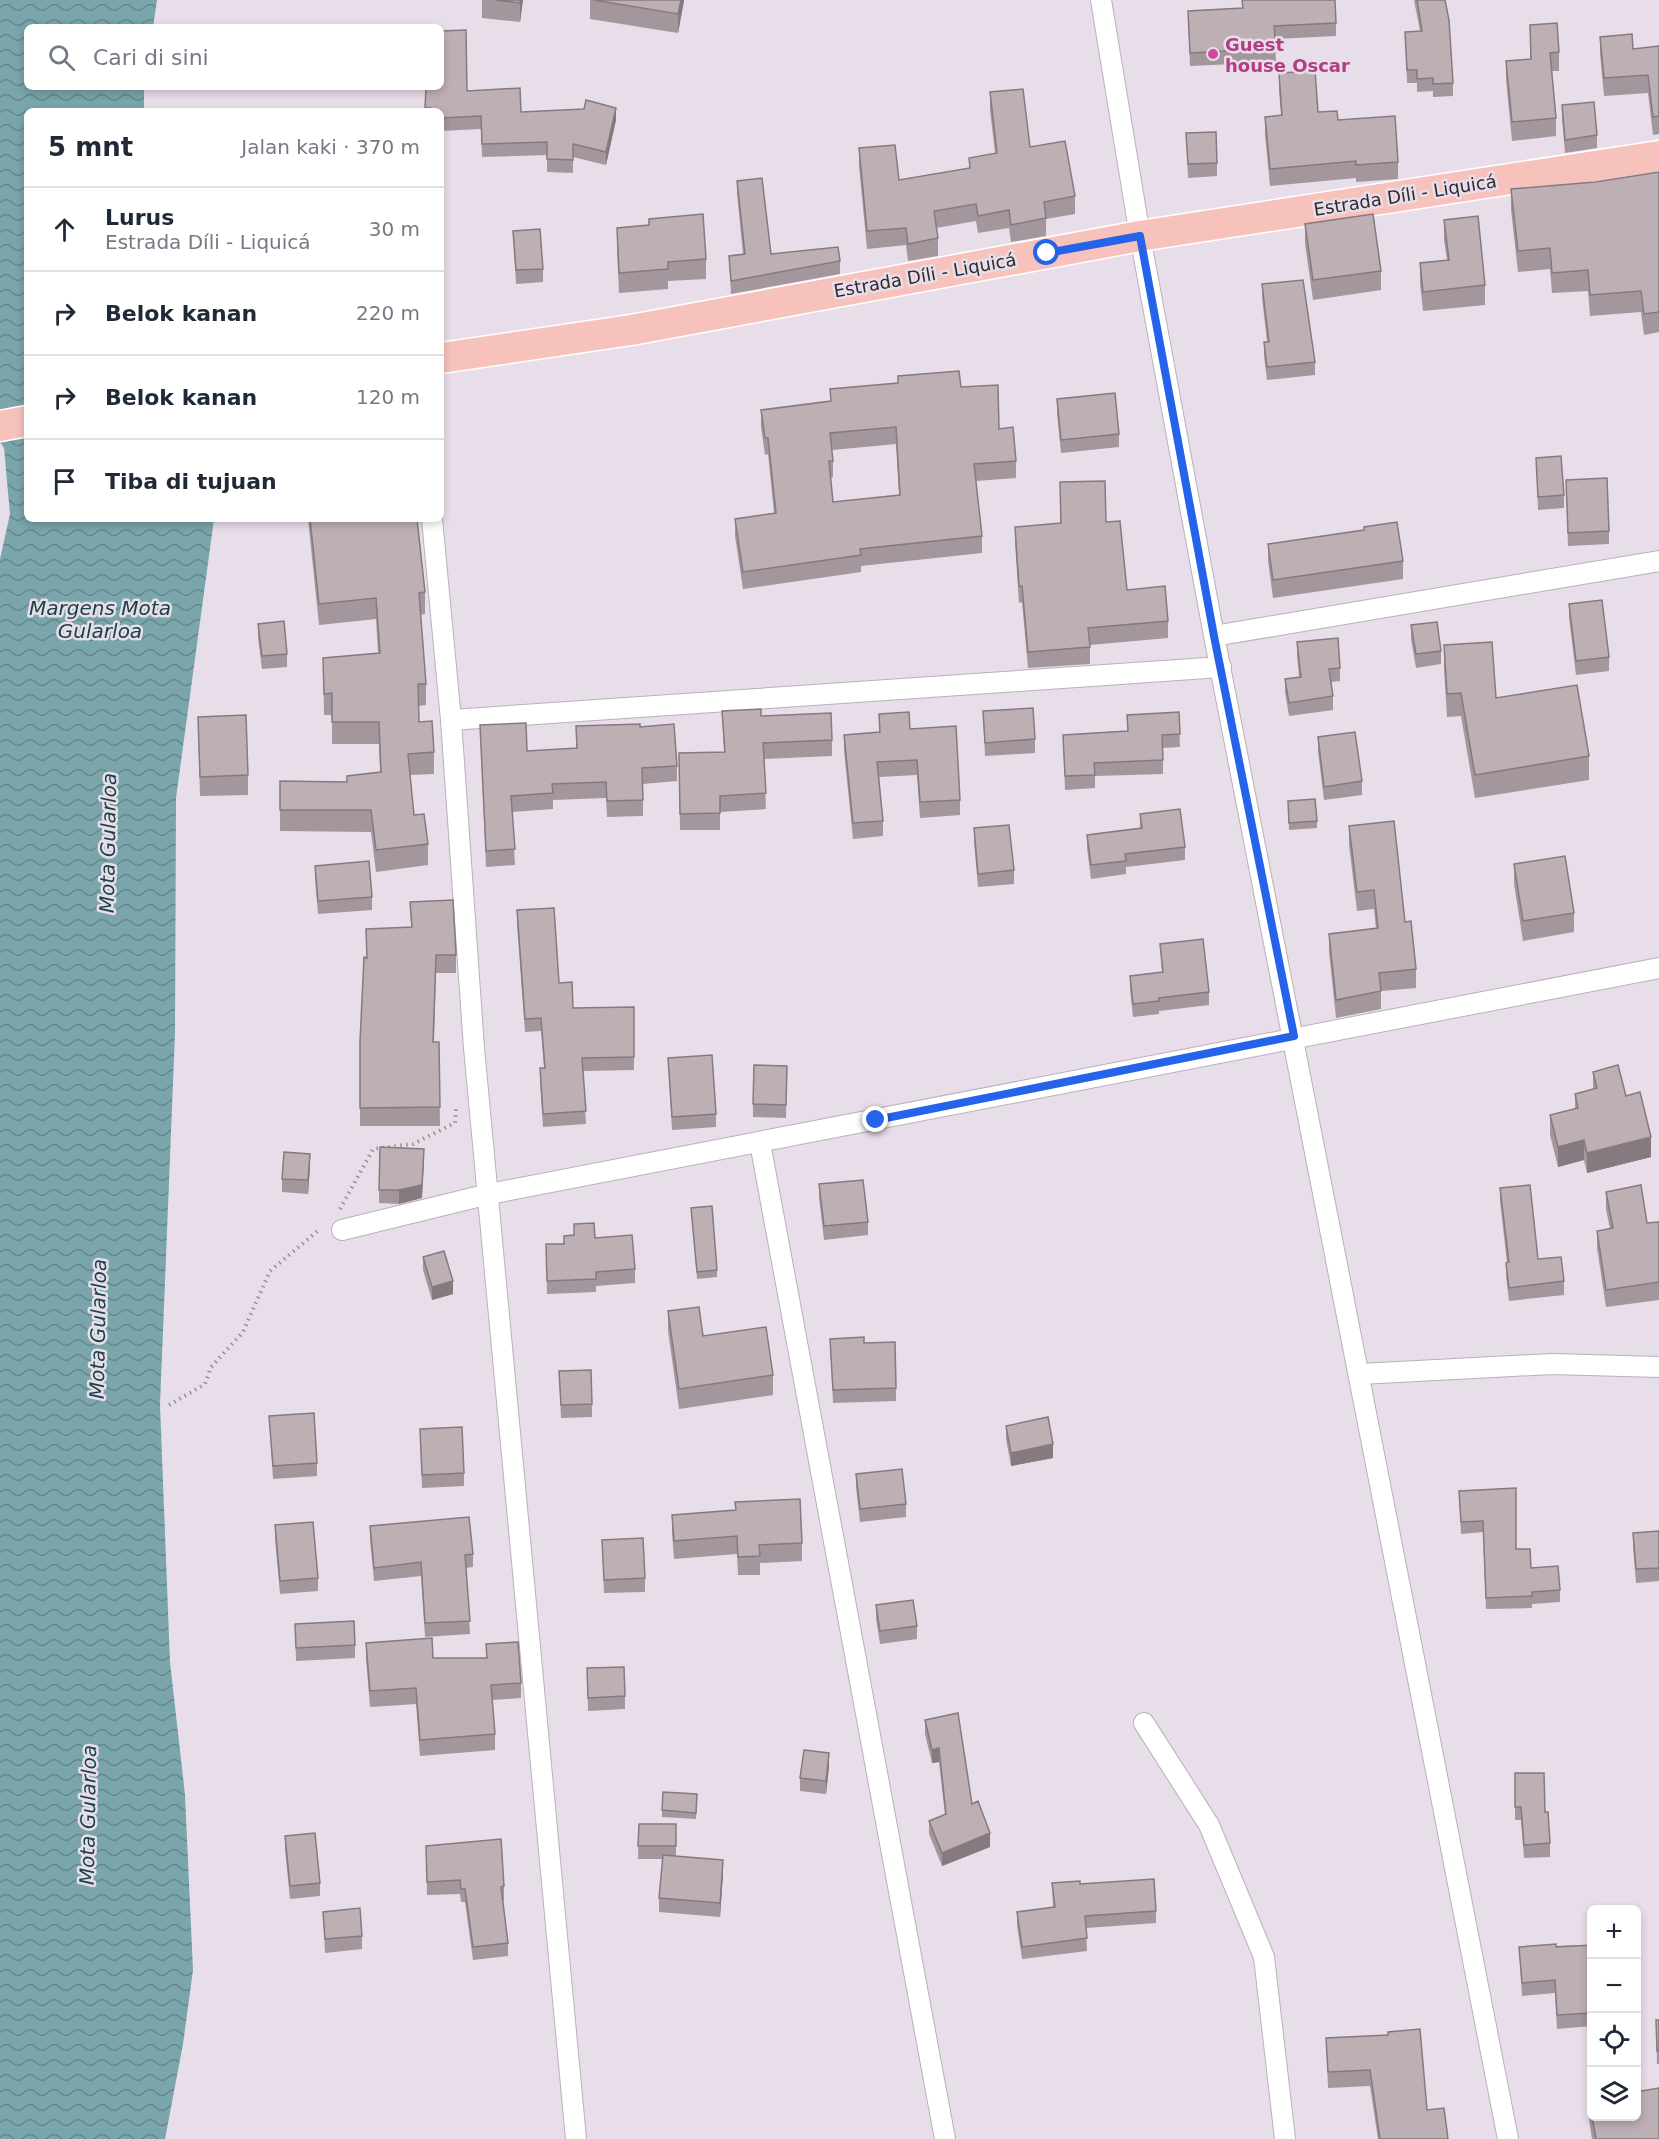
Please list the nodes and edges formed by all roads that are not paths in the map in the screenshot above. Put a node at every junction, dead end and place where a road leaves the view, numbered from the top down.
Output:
1 (1101, 0) edge
2 (1659, 156) edge
3 (1140, 236) junction
4 (444, 358) edge
5 (24, 422) edge
6 (0, 426) edge
7 (432, 522) edge
8 (1659, 561) edge
9 (1214, 636) junction
10 (1221, 667) junction
11 (451, 720) junction
12 (1659, 968) edge
13 (1294, 1036) junction
14 (760, 1143) junction
15 (489, 1194) junction
16 (342, 1230) dead end
17 (1659, 1367) edge
18 (1359, 1374) junction
19 (1144, 1724) dead end
20 (576, 2139) edge
21 (945, 2139) edge
22 (1285, 2139) edge
23 (1508, 2139) edge

1 - 3 street
2 - 3 main road, Estrada Díli - Liquicá
3 - 4 main road, Estrada Díli - Liquicá
3 - 9 street
5 - 6 main road
7 - 11 street
8 - 9 street
9 - 10 street
10 - 11 street
10 - 13 street
11 - 15 street
12 - 13 street
13 - 14 street
13 - 18 street
14 - 15 street
14 - 21 street
15 - 16 street
15 - 20 street
17 - 18 street
18 - 23 street
19 - 22 street

